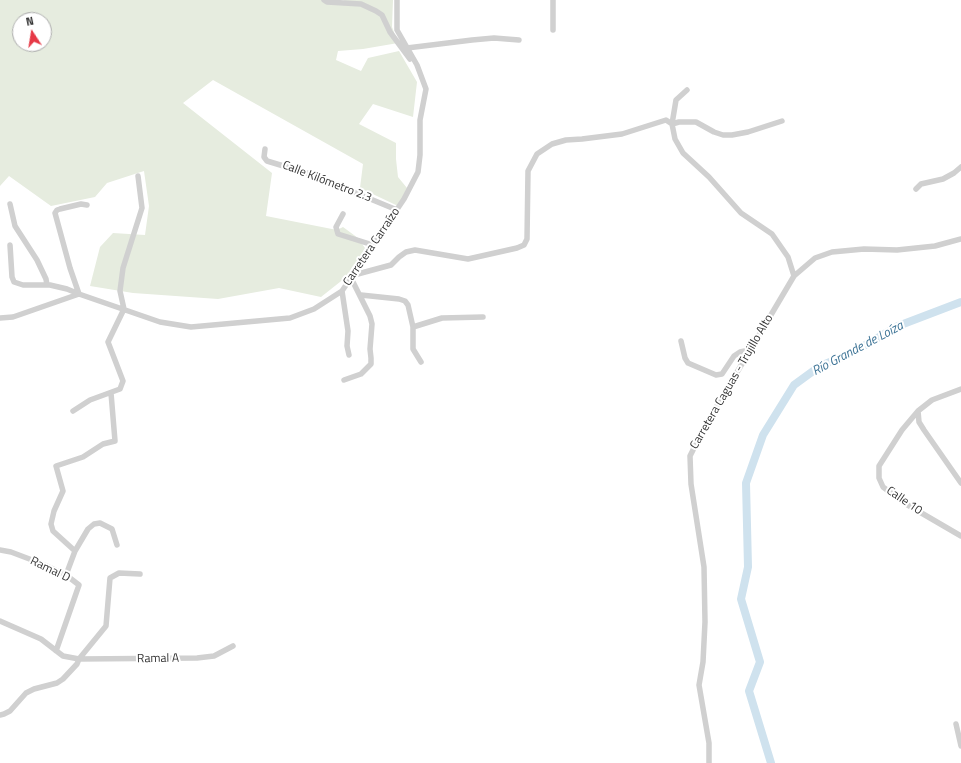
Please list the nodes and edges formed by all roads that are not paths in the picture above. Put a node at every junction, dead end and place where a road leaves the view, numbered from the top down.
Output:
1 (324, 0) edge
2 (398, 0) edge
3 (553, 0) edge
4 (553, 30) dead end
5 (519, 40) dead end
6 (407, 48) junction
7 (422, 77) junction
8 (687, 90) dead end
9 (782, 121) dead end
10 (672, 124) junction
11 (265, 149) dead end
12 (961, 167) edge
13 (138, 176) dead end
14 (916, 190) dead end
15 (10, 204) dead end
16 (87, 205) dead end
17 (397, 210) junction
18 (343, 214) dead end
19 (961, 239) edge
20 (10, 245) dead end
21 (373, 245) junction
22 (353, 276) junction
23 (794, 276) junction
24 (47, 285) junction
25 (342, 291) junction
26 (79, 294) junction
27 (361, 295) junction
28 (124, 309) junction
29 (483, 317) dead end
30 (0, 318) edge
31 (413, 327) junction
32 (681, 341) dead end
33 (750, 350) junction
34 (348, 355) dead end
35 (421, 362) dead end
36 (346, 380) dead end
37 (961, 389) edge
38 (111, 393) junction
39 (73, 411) dead end
40 (918, 411) junction
41 (961, 483) edge
42 (961, 536) edge
43 (117, 545) dead end
44 (0, 550) edge
45 (75, 551) junction
46 (140, 574) dead end
47 (66, 575) junction
48 (0, 621) edge
49 (233, 646) dead end
50 (56, 651) junction
51 (80, 659) junction
52 (0, 715) edge
53 (956, 724) dead end
54 (961, 746) edge
55 (709, 763) edge

1 - 7 street
2 - 6 street, Carretera Carraízo
3 - 4 street
5 - 6 street
6 - 7 street, Carretera Carraízo
7 - 17 street, Carretera Carraízo
8 - 10 street
9 - 10 street
10 - 22 street
10 - 23 street
11 - 17 street, Calle Kilómetro 2.3
12 - 14 street
13 - 28 street
15 - 24 street
16 - 26 street
17 - 21 street, Carretera Carraízo
18 - 21 street
19 - 23 street, Carretera Caguas - Trujillo Alto
20 - 24 street, Carretera Carraízo
21 - 22 street, Carretera Carraízo
22 - 25 street, Carretera Carraízo
22 - 27 street
23 - 33 street, Carretera Caguas - Trujillo Alto
24 - 26 street, Carretera Carraízo
25 - 28 street, Carretera Carraízo
25 - 34 street
26 - 28 street, Carretera Carraízo
26 - 30 street
27 - 31 street
27 - 36 street
28 - 38 street
29 - 31 street
31 - 35 street
32 - 33 street
33 - 55 street, Carretera Caguas - Trujillo Alto
37 - 40 street, Calle 10
38 - 39 street
38 - 45 street
40 - 41 street
40 - 42 street, Calle 10
43 - 45 street
44 - 47 street, Ramal D
45 - 47 street
46 - 51 street
47 - 50 street, Ramal D
48 - 50 street, Ramal A
49 - 51 street, Ramal A
50 - 51 street, Ramal A
51 - 52 street
53 - 54 street

